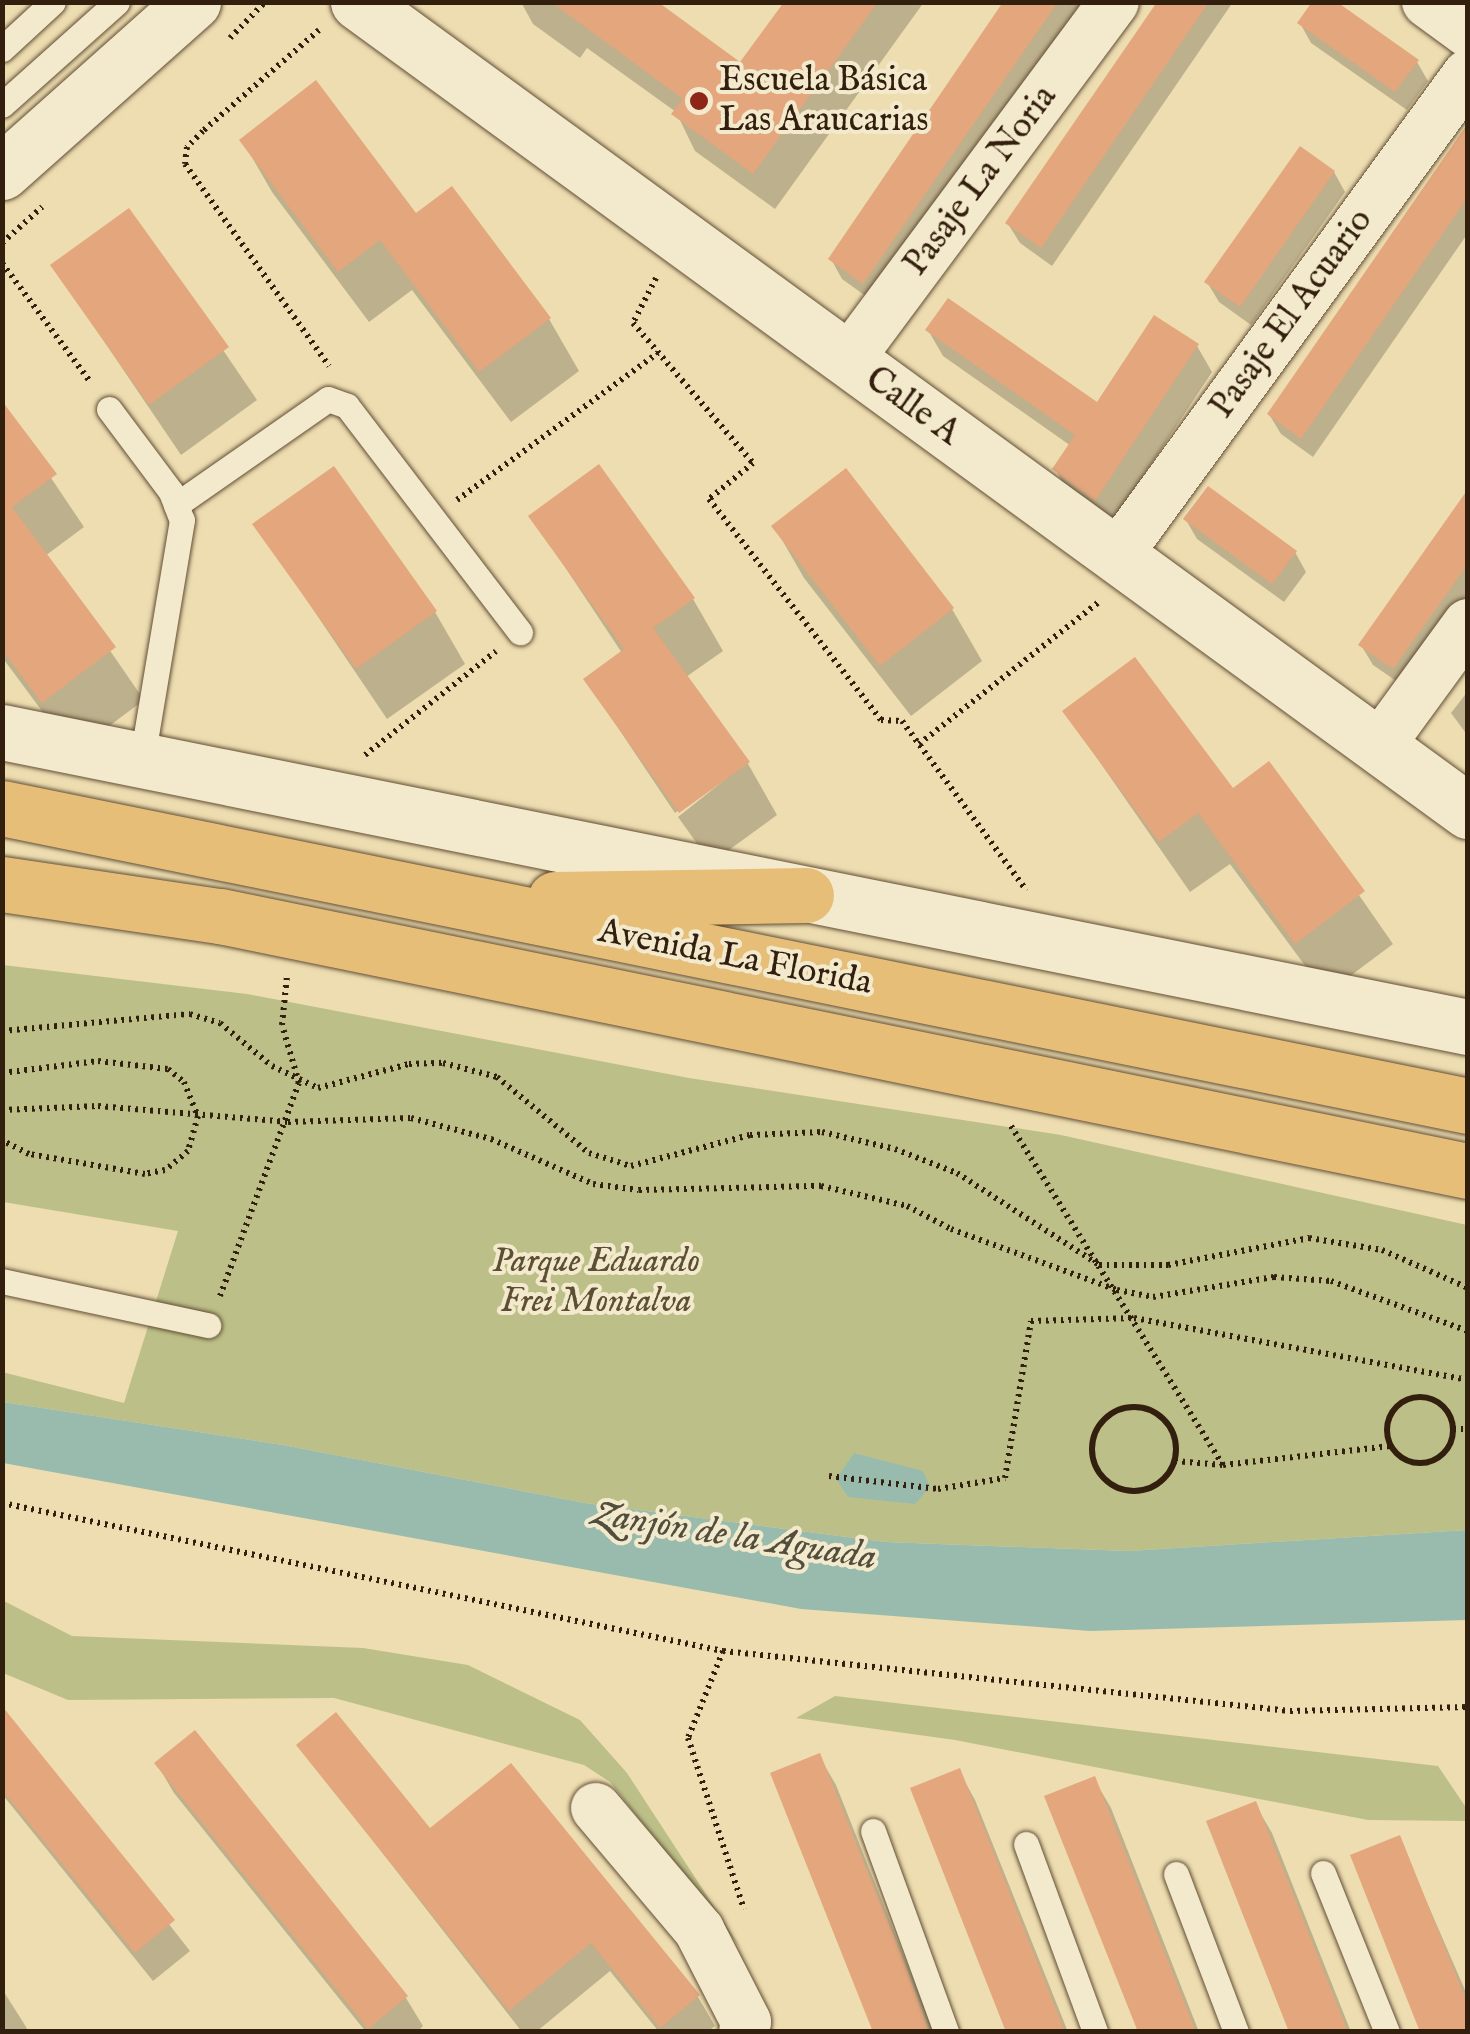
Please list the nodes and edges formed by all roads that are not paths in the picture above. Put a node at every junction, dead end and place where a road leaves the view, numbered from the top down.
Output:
1 (53, 2) edge
2 (117, 2) edge
3 (192, 2) edge
4 (1114, 2) edge
5 (343, 12) edge
6 (2, 49) edge
7 (1468, 74) edge
8 (2, 105) edge
9 (2, 172) edge
10 (848, 360) junction
11 (109, 408) road end
12 (176, 505) junction
13 (1127, 563) junction
14 (1468, 624) edge
15 (520, 632) road end
16 (2, 732) edge
17 (1378, 746) junction
18 (142, 760) junction
19 (2, 808) edge
20 (1468, 811) edge
21 (2, 884) edge
22 (806, 895) junction
23 (447, 900) junction
24 (1468, 1027) edge
25 (1468, 1106) edge
26 (1468, 1171) edge
27 (2, 1281) edge
28 (208, 1325) road end
29 (596, 1808) dead end
30 (873, 1831) dead end
31 (1026, 1844) dead end
32 (1176, 1874) dead end
33 (1323, 1874) dead end
34 (744, 2032) edge
35 (946, 2032) edge
36 (1096, 2032) edge
37 (1236, 2032) edge
38 (1387, 2032) edge

1 - 6 lane
2 - 8 lane
3 - 9 street
4 - 10 street, Pasaje La Noria
5 - 10 street, Calle A
7 - 13 street, Pasaje El Acuario
10 - 13 street, Calle A
11 - 12 lane
12 - 15 lane
12 - 18 lane
13 - 17 street, Calle A
14 - 17 street
16 - 18 street
17 - 20 street, Calle A
18 - 22 street
19 - 23 main road, Avenida La Florida
21 - 26 main road, Avenida La Florida
22 - 23 main road
22 - 24 street
23 - 25 main road, Avenida La Florida
27 - 28 lane
29 - 34 street
30 - 35 lane
31 - 36 lane
32 - 37 lane
33 - 38 lane

